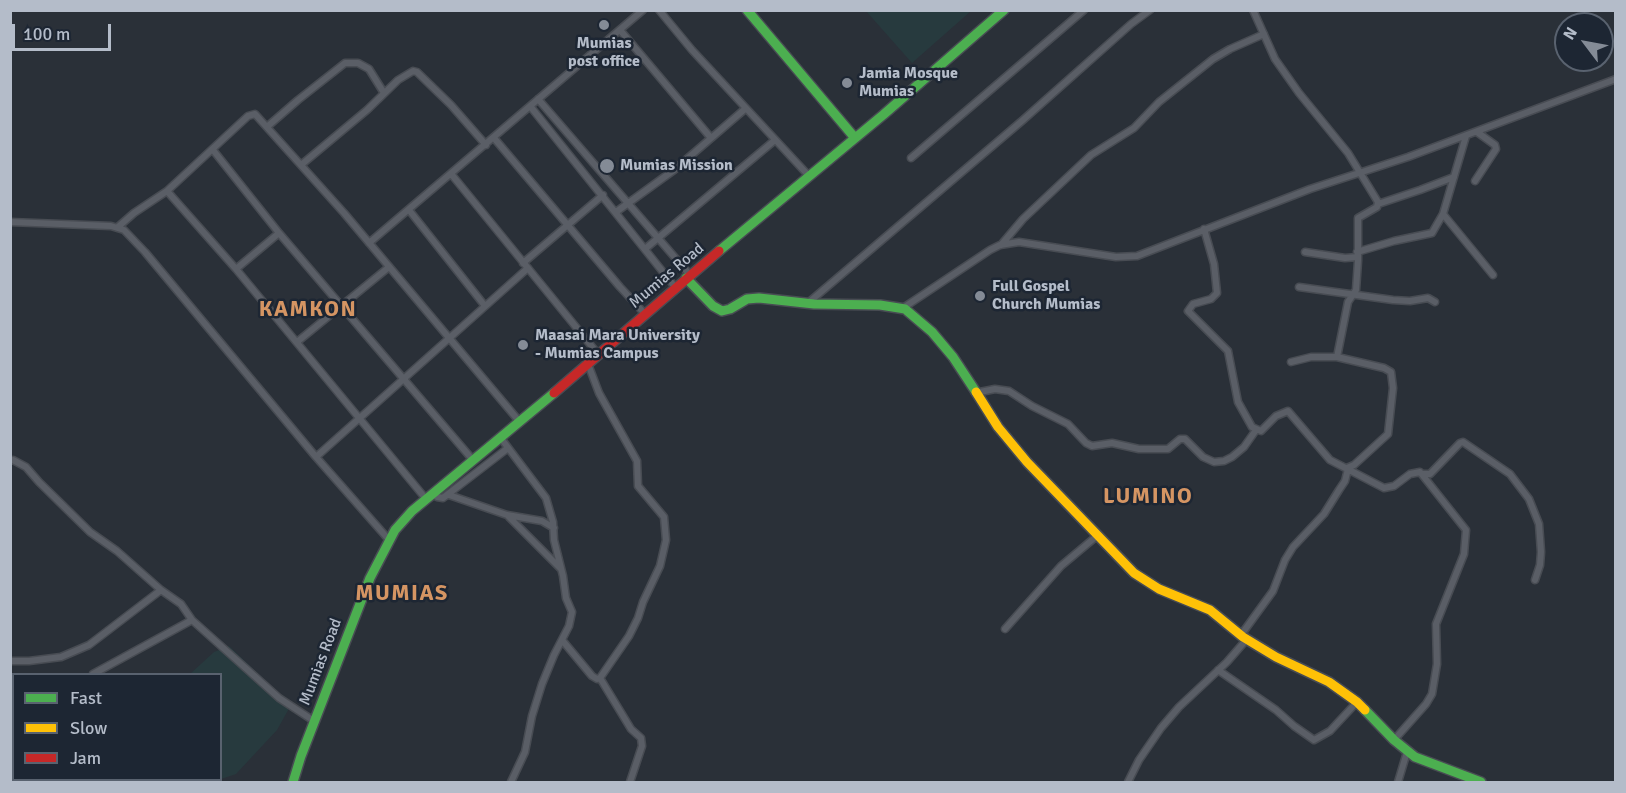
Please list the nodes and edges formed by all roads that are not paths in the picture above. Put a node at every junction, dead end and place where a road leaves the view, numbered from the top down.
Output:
1 (643, 10) edge
2 (659, 10) edge
3 (747, 10) edge
4 (1004, 10) edge
5 (1084, 10) edge
6 (1150, 10) edge
7 (1253, 10) edge
8 (1139, 13) edge
9 (620, 30) junction
10 (1264, 34) junction
11 (1616, 79) edge
12 (384, 93) junction
13 (538, 99) junction
14 (530, 106) junction
15 (745, 109) junction
16 (268, 126) junction
17 (1477, 132) junction
18 (1466, 136) junction
19 (494, 138) junction
20 (711, 138) junction
21 (855, 138) junction
22 (775, 140) junction
23 (486, 145) junction
24 (213, 150) junction
25 (911, 158) dead end
26 (300, 165) junction
27 (1359, 172) junction
28 (452, 175) junction
29 (809, 176) junction
30 (1454, 177) junction
31 (1475, 182) dead end
32 (167, 192) junction
33 (603, 195) junction
34 (630, 204) junction
35 (1378, 204) junction
36 (409, 210) junction
37 (616, 212) junction
38 (1443, 214) junction
39 (10, 222) edge
40 (567, 225) junction
41 (118, 227) junction
42 (1204, 229) junction
43 (279, 233) junction
44 (658, 240) junction
45 (369, 243) junction
46 (1000, 245) junction
47 (645, 249) junction
48 (1305, 252) dead end
49 (1357, 254) junction
50 (526, 266) junction
51 (389, 267) junction
52 (236, 269) junction
53 (1493, 275) dead end
54 (688, 277) junction
55 (675, 287) junction
56 (1299, 287) dead end
57 (1352, 294) junction
58 (1435, 302) dead end
59 (808, 303) junction
60 (341, 305) junction
61 (485, 306) junction
62 (903, 308) junction
63 (645, 314) junction
64 (448, 338) junction
65 (297, 342) junction
66 (598, 354) junction
67 (1337, 357) junction
68 (1291, 362) dead end
69 (588, 364) junction
70 (402, 379) junction
71 (975, 393) junction
72 (359, 417) junction
73 (519, 421) junction
74 (1256, 430) junction
75 (500, 437) junction
76 (508, 448) junction
77 (316, 457) junction
78 (472, 459) junction
79 (10, 461) edge
80 (1347, 468) junction
81 (1423, 474) junction
82 (449, 495) junction
83 (429, 496) junction
84 (507, 515) junction
85 (554, 528) junction
86 (1098, 535) junction
87 (390, 541) junction
88 (562, 569) junction
89 (1535, 580) dead end
90 (161, 590) junction
91 (192, 620) junction
92 (1005, 629) dead end
93 (1244, 637) junction
94 (562, 640) junction
95 (10, 661) edge
96 (1218, 670) junction
97 (97, 673) edge
98 (600, 678) junction
99 (1357, 702) junction
100 (314, 721) junction
101 (1394, 740) junction
102 (1407, 752) junction
103 (293, 783) edge
104 (511, 783) edge
105 (630, 783) edge
106 (1128, 783) edge
107 (1398, 783) edge
108 (1481, 783) edge

1 - 9 street
2 - 15 street
3 - 21 street
4 - 21 street, Mumias Road
5 - 25 street
6 - 8 street
7 - 10 street
8 - 59 street
9 - 13 street
9 - 20 street
10 - 27 street
10 - 46 street
11 - 17 street
12 - 16 street
12 - 23 street
12 - 26 street
13 - 14 street
13 - 34 street
14 - 19 street
14 - 33 street
15 - 20 street
15 - 22 street
16 - 24 street
16 - 26 street
17 - 18 street
17 - 31 street
18 - 27 street
18 - 30 street
19 - 23 street
19 - 40 street
20 - 34 street
21 - 29 street, Mumias Road
22 - 29 street
22 - 44 street
23 - 28 street
24 - 32 street
24 - 43 street
26 - 45 street
27 - 35 street
27 - 42 street
28 - 36 street
28 - 50 street
29 - 54 street, Mumias Road
30 - 35 street
30 - 38 street
32 - 41 street
32 - 52 street
33 - 37 street
33 - 40 street
34 - 37 street
34 - 44 street
35 - 49 street
36 - 45 street
36 - 61 street
37 - 47 street
38 - 49 street
38 - 53 street
39 - 41 street
40 - 50 street
40 - 63 street
41 - 77 street
42 - 46 street
42 - 74 street
43 - 52 street
43 - 60 street
44 - 47 street
44 - 54 street
45 - 51 street
46 - 62 street
47 - 55 street
48 - 49 street
49 - 57 street
50 - 61 street
50 - 66 street
51 - 60 street
51 - 64 street
52 - 65 street
54 - 55 street, Mumias Road
54 - 59 street
55 - 63 street, Mumias Road
56 - 57 street
57 - 58 street
57 - 67 street
59 - 62 street
60 - 65 street
60 - 70 street
61 - 64 street
62 - 71 street
63 - 66 street, Mumias Road
64 - 70 street
64 - 73 street
65 - 72 street
66 - 69 street, Mumias Road
67 - 68 street
67 - 80 street
69 - 73 street, Mumias Road
69 - 98 street
70 - 72 street
70 - 78 street
71 - 74 street
71 - 86 street
72 - 77 street
72 - 83 street
73 - 75 street, Mumias Road
74 - 80 street
75 - 76 street
75 - 78 street, Mumias Road
76 - 82 street
76 - 85 street
77 - 87 street
78 - 83 street, Mumias Road
79 - 90 street
80 - 81 street
80 - 93 street
81 - 89 street
81 - 101 street
82 - 83 street
82 - 84 street
83 - 87 street, Mumias Road
84 - 85 street
84 - 88 street
85 - 88 street
86 - 92 street
86 - 93 street
87 - 100 street, Mumias Road
88 - 94 street
90 - 91 street
90 - 95 street
91 - 97 street
91 - 100 street
93 - 96 street
93 - 99 street
94 - 98 street
94 - 104 street
96 - 99 street
96 - 106 street
98 - 105 street
99 - 101 street
100 - 103 street, Mumias Road
101 - 102 street
102 - 107 street
102 - 108 street

